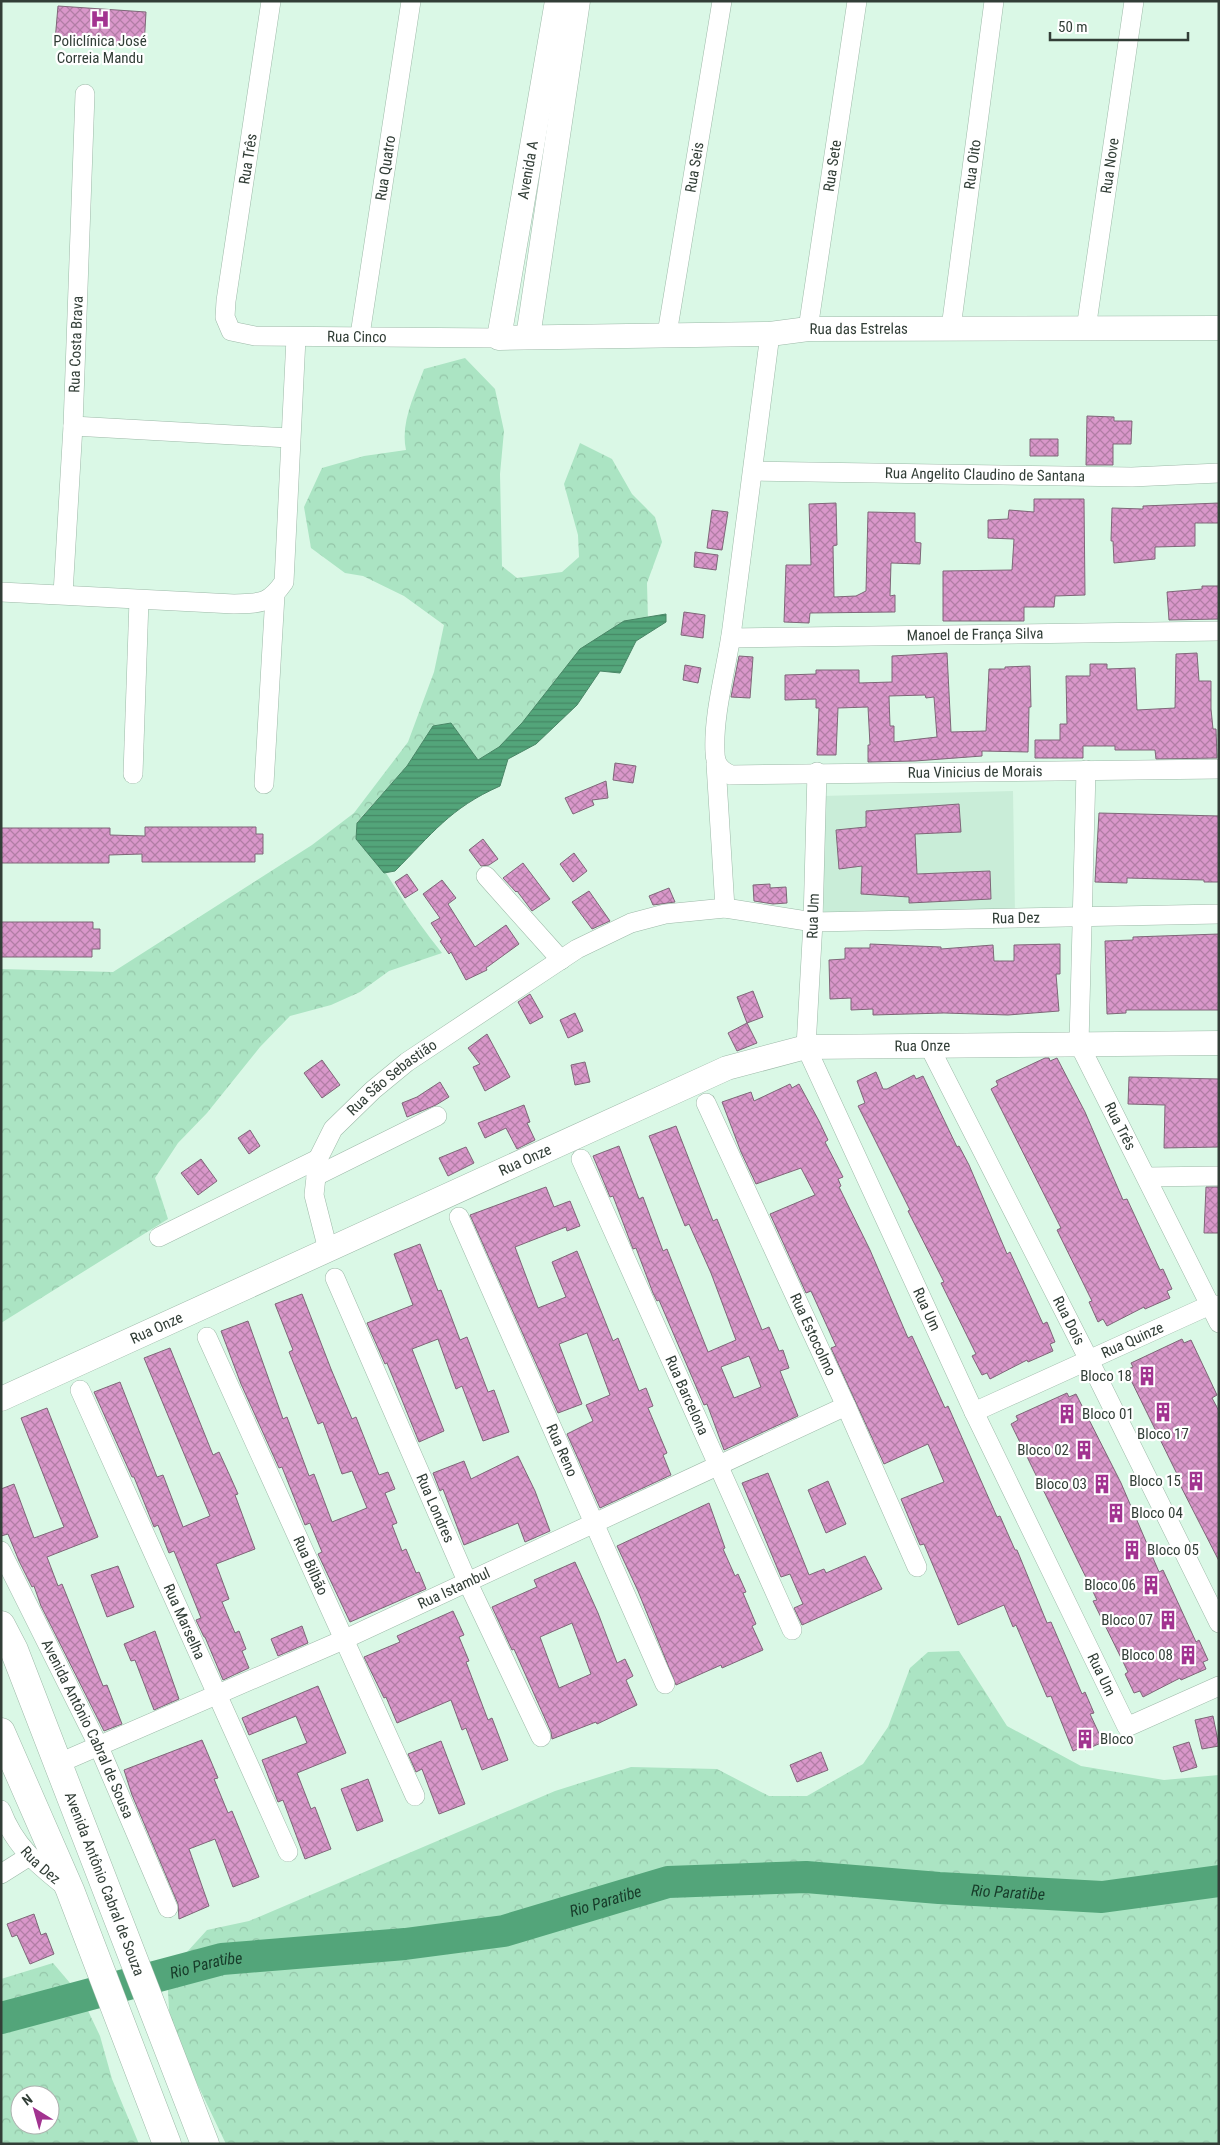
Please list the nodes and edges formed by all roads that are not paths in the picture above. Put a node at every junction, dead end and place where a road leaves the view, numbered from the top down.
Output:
1 (271, 1) edge
2 (412, 1) edge
3 (557, 1) edge
4 (578, 1) edge
5 (722, 1) edge
6 (857, 1) edge
7 (994, 1) edge
8 (1134, 1) edge
9 (85, 94) dead end
10 (225, 317) joint
11 (951, 328) junction
12 (1219, 328) edge
13 (808, 329) junction
14 (1086, 329) junction
15 (667, 334) junction
16 (770, 334) junction
17 (360, 335) junction
18 (296, 338) junction
19 (499, 338) junction
20 (528, 338) junction
21 (73, 426) junction
22 (289, 438) junction
23 (753, 471) junction
24 (1219, 473) edge
25 (1, 592) edge
26 (62, 594) junction
27 (275, 595) junction
28 (139, 600) junction
29 (1219, 631) edge
30 (731, 638) junction
31 (724, 769) junction
32 (1219, 769) edge
33 (1086, 770) junction
34 (817, 772) junction
35 (133, 774) dead end
36 (264, 784) dead end
37 (486, 876) dead end
38 (726, 908) junction
39 (1219, 914) edge
40 (1082, 916) junction
41 (813, 922) junction
42 (560, 960) junction
43 (1219, 1043) edge
44 (1079, 1044) junction
45 (929, 1046) junction
46 (806, 1047) junction
47 (706, 1103) dead end
48 (437, 1116) dead end
49 (582, 1159) dead end
50 (317, 1167) junction
51 (1219, 1176) edge
52 (1147, 1177) junction
53 (459, 1217) dead end
54 (159, 1237) dead end
55 (328, 1250) junction
56 (335, 1278) dead end
57 (1214, 1305) edge
58 (1219, 1323) edge
59 (207, 1337) dead end
60 (1089, 1360) junction
61 (80, 1390) dead end
62 (1, 1399) edge
63 (846, 1406) junction
64 (974, 1412) junction
65 (718, 1465) junction
66 (595, 1522) junction
67 (1, 1551) edge
68 (917, 1567) dead end
69 (467, 1581) junction
70 (1219, 1623) edge
71 (1, 1625) edge
72 (792, 1630) dead end
73 (343, 1640) junction
74 (665, 1684) dead end
75 (1219, 1686) edge
76 (218, 1696) junction
77 (1, 1732) edge
78 (541, 1737) dead end
79 (99, 1747) junction
80 (57, 1764) junction
81 (415, 1796) dead end
82 (1, 1810) edge
83 (288, 1852) dead end
84 (28, 1857) junction
85 (1, 1874) edge
86 (70, 1890) junction
87 (168, 1908) dead end
88 (167, 2144) edge
89 (205, 2144) edge

1 - 10 street, Rua Três
2 - 17 street, Rua Quatro
3 - 19 street, Avenida A
4 - 20 street, Avenida A
5 - 15 street, Rua Seis
6 - 13 street, Rua Sete
7 - 11 street, Rua Oito
8 - 14 street, Rua Nove
9 - 21 street, Rua Costa Brava
10 - 18 street, Rua Cinco
11 - 13 street, Rua das Estrelas
11 - 14 street, Rua das Estrelas
12 - 14 street, Rua das Estrelas
13 - 16 street, Rua das Estrelas
15 - 16 street, Rua das Estrelas
15 - 20 street, Rua das Estrelas
16 - 23 street
17 - 18 street, Rua Cinco
17 - 19 street, Rua Cinco
18 - 22 street
19 - 20 street, Rua das Estrelas
21 - 22 street
21 - 26 street, Rua Costa Brava
22 - 27 street
23 - 24 street, Rua Angelito Claudino de Santana
23 - 30 street
25 - 26 street
26 - 28 street
27 - 28 street
27 - 36 street
28 - 35 street
29 - 30 street, Manoel de França Silva
30 - 31 street
31 - 34 street, Rua Vinicius de Morais
31 - 38 street
32 - 33 street, Rua Vinicius de Morais
33 - 34 street, Rua Vinicius de Morais
33 - 40 street, Rua Três
34 - 41 street, Rua Um
37 - 42 street
38 - 41 street, Rua São Sebastião
38 - 42 street, Rua São Sebastião
39 - 40 street, Rua Dez
40 - 41 street, Rua Dez
40 - 44 street, Rua Três
41 - 46 street, Rua Um
42 - 50 street, Rua São Sebastião
43 - 44 street, Rua Onze
44 - 45 street, Rua Onze
44 - 52 street, Rua Três
45 - 46 street, Rua Onze
45 - 60 street, Rua Dois
46 - 55 street, Rua Onze
46 - 64 street, Rua Um
47 - 63 street, Rua Estocolmo
48 - 50 street
49 - 65 street, Rua Barcelona
50 - 54 street
50 - 55 street, Rua São Sebastião
51 - 52 street
52 - 57 street, Rua Três
53 - 66 street, Rua Reno
55 - 62 street, Rua Onze
56 - 69 street, Rua Londres
57 - 58 street, Rua Três
57 - 60 street, Rua Quinze
59 - 73 street, Rua Bilbão
60 - 64 street, Rua Quinze
60 - 70 street, Rua Dois
61 - 76 street, Rua Marselha
63 - 65 street, Rua Istambul
63 - 68 street, Rua Estocolmo
64 - 75 street, Rua Um
65 - 66 street, Rua Istambul
65 - 72 street, Rua Barcelona
66 - 69 street, Rua Istambul
66 - 74 street, Rua Reno
67 - 79 street, Avenida Antônio Cabral de Sousa
69 - 73 street, Rua Istambul
69 - 78 street, Rua Londres
71 - 80 highway, Avenida Antônio Cabral de Souza
73 - 76 street, Rua Istambul
73 - 81 street, Rua Bilbão
76 - 79 street, Rua Istambul
76 - 83 street, Rua Marselha
77 - 86 highway
79 - 80 street, Rua Istambul
79 - 87 street, Avenida Antônio Cabral de Sousa
80 - 89 highway, Avenida Antônio Cabral de Souza
82 - 84 street, Rua Dez
84 - 85 street
84 - 86 street, Rua Dez
86 - 88 highway

